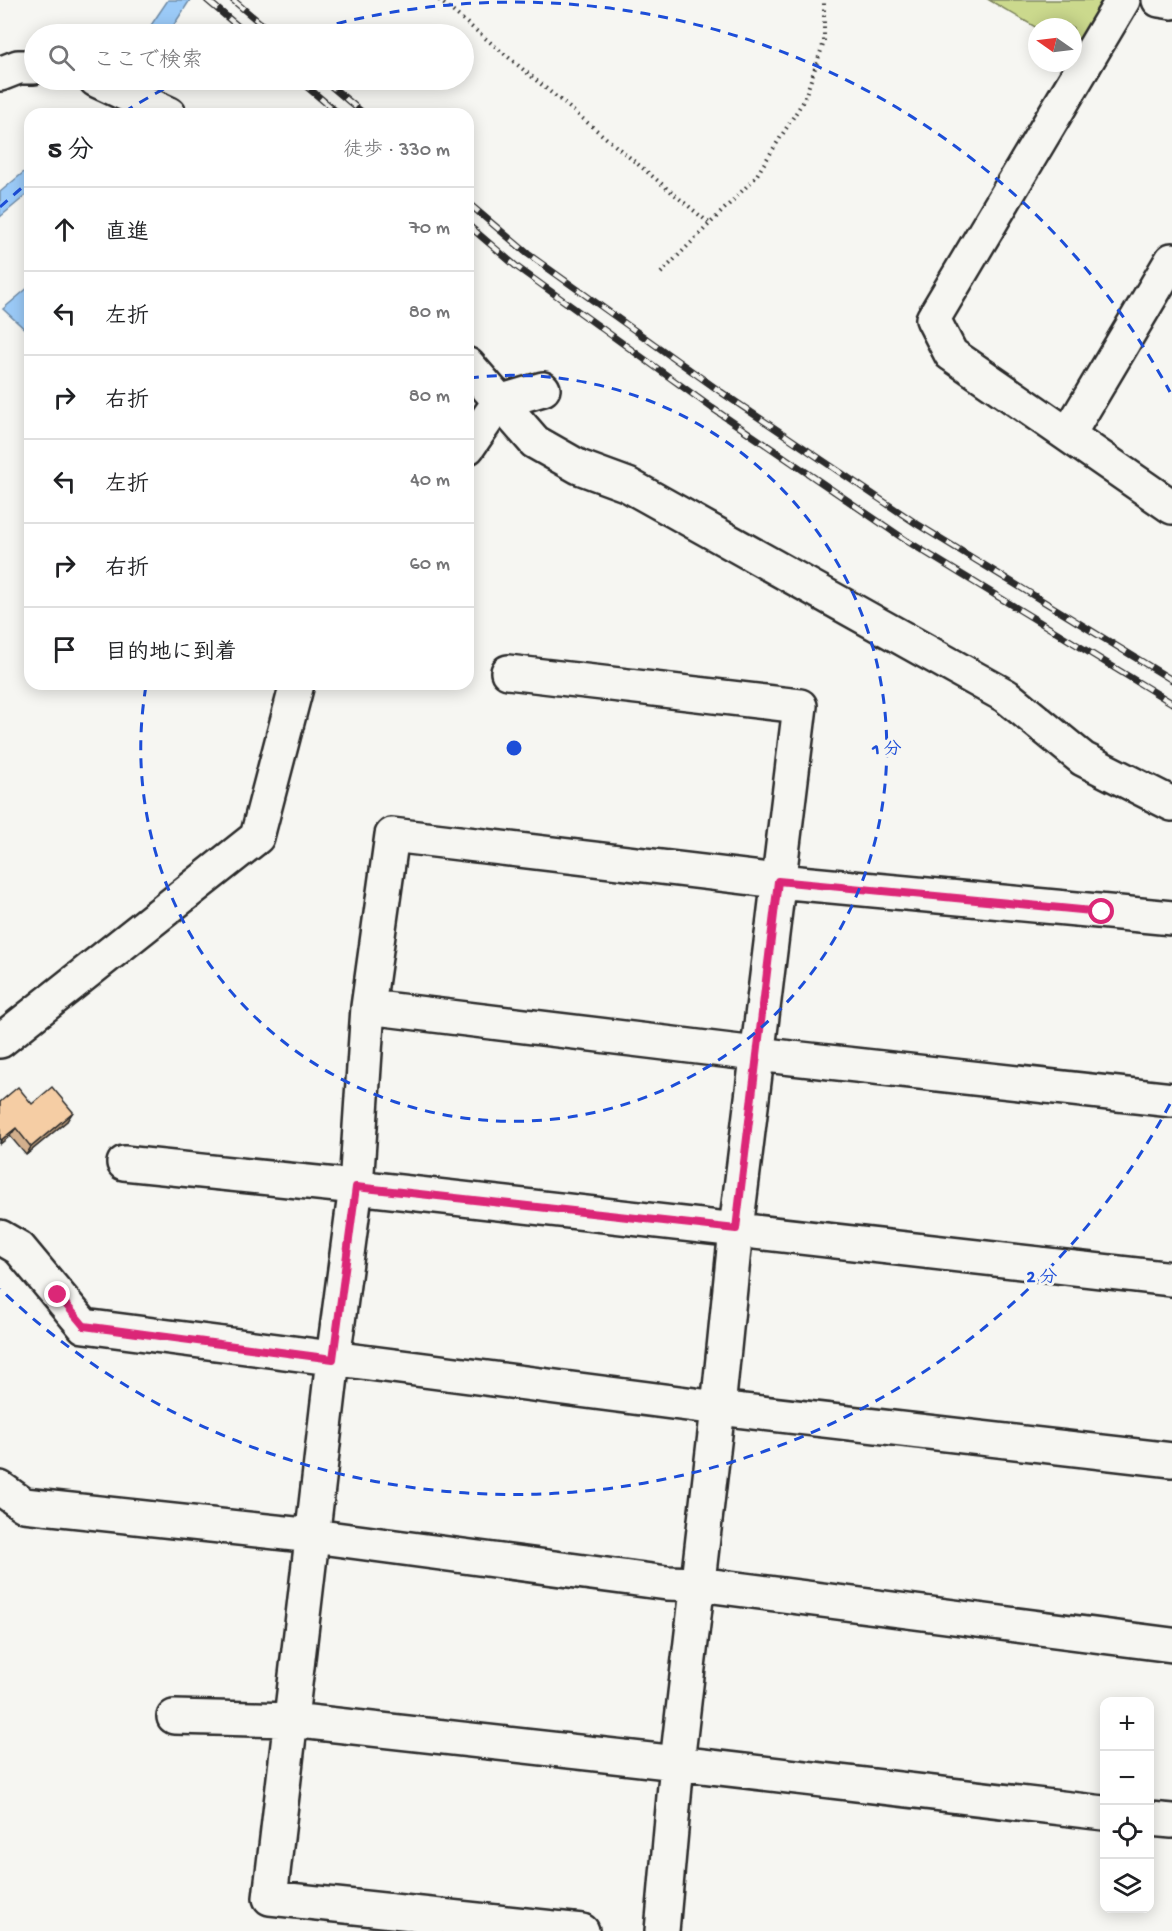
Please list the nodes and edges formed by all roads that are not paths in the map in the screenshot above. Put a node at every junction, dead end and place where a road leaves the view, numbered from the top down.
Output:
1 (1123, 0) edge
2 (1159, 0) edge
3 (1172, 2) edge
4 (24, 67) edge
5 (0, 75) edge
6 (117, 90) edge
7 (156, 108) edge
8 (1172, 260) edge
9 (474, 371) edge
10 (543, 389) dead end
11 (499, 402) junction
12 (1068, 435) junction
13 (474, 438) edge
14 (1172, 507) edge
15 (508, 672) dead end
16 (295, 690) edge
17 (1172, 804) edge
18 (778, 881) junction
19 (1172, 918) edge
20 (368, 1007) junction
21 (0, 1041) edge
22 (756, 1054) junction
23 (1172, 1100) edge
24 (124, 1164) dead end
25 (356, 1187) junction
26 (736, 1229) junction
27 (0, 1237) edge
28 (1172, 1279) edge
29 (333, 1359) junction
30 (718, 1408) junction
31 (1172, 1460) edge
32 (0, 1488) edge
33 (313, 1536) junction
34 (698, 1584) junction
35 (1172, 1645) edge
36 (174, 1717) dead end
37 (291, 1720) junction
38 (677, 1763) junction
39 (1100, 1814) edge
40 (1154, 1819) edge
41 (1172, 1821) edge
42 (582, 1931) edge
43 (662, 1931) edge

1 - 12 street
2 - 3 street
4 - 5 street
6 - 7 street
8 - 12 street
9 - 11 street
10 - 11 street
11 - 13 street
11 - 17 street
12 - 14 street
15 - 18 street
16 - 21 street
18 - 19 street
18 - 20 street
18 - 22 street
20 - 22 street
20 - 25 street
22 - 23 street
22 - 26 street
24 - 25 street
25 - 26 street
25 - 29 street
26 - 28 street
26 - 30 street
27 - 29 street
29 - 30 street
29 - 33 street
30 - 31 street
30 - 34 street
32 - 33 street
33 - 34 street
33 - 37 street
34 - 35 street
34 - 38 street
36 - 37 street
37 - 38 street
37 - 42 street
38 - 39 street
38 - 43 street
40 - 41 street

